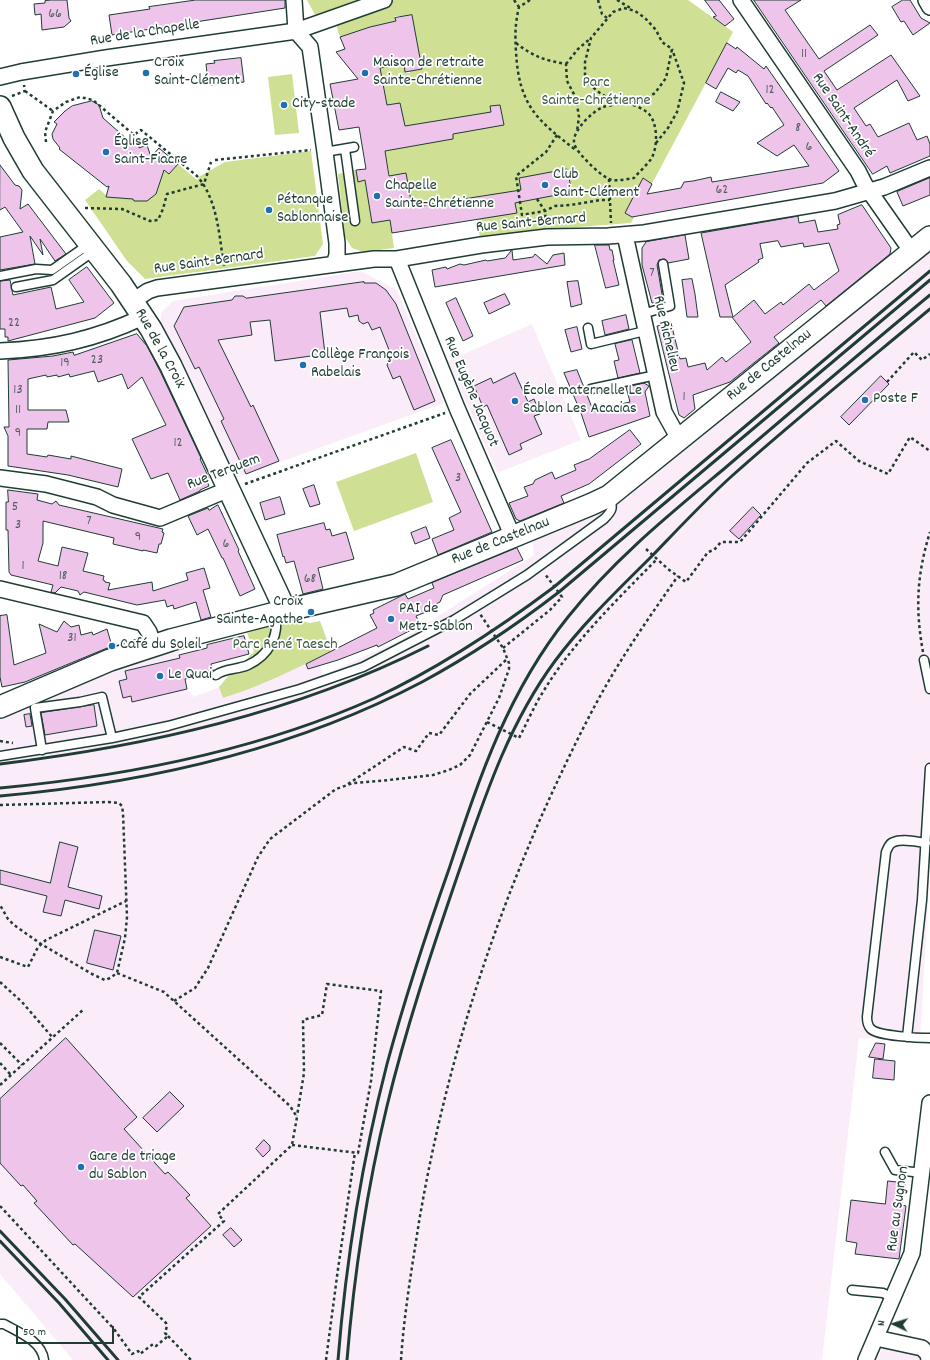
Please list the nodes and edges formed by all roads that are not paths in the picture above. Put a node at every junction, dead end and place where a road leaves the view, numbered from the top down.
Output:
1 (294, 0) edge
2 (384, 0) edge
3 (741, 0) edge
4 (926, 0) edge
5 (930, 7) edge
6 (296, 31) junction
7 (0, 77) edge
8 (6, 102) edge
9 (326, 152) junction
10 (930, 168) edge
11 (870, 191) junction
12 (355, 221) dead end
13 (625, 235) junction
14 (930, 237) edge
15 (92, 248) junction
16 (912, 252) junction
17 (397, 259) junction
18 (334, 264) junction
19 (663, 264) dead end
20 (0, 276) edge
21 (16, 287) dead end
22 (138, 309) junction
23 (642, 314) junction
24 (588, 328) dead end
25 (646, 331) junction
26 (0, 351) edge
27 (656, 375) junction
28 (591, 389) dead end
29 (679, 439) junction
30 (0, 478) edge
31 (229, 489) junction
32 (609, 496) junction
33 (513, 537) junction
34 (0, 589) edge
35 (279, 612) junction
36 (154, 646) junction
37 (924, 660) road end
38 (216, 675) dead end
39 (930, 689) edge
40 (0, 707) edge
41 (112, 738) junction
42 (42, 750) junction
43 (0, 756) edge
44 (930, 768) edge
45 (926, 843) junction
46 (907, 1037) junction
47 (930, 1038) edge
48 (930, 1103) edge
49 (885, 1152) dead end
50 (923, 1173) junction
51 (852, 1290) dead end
52 (893, 1298) junction
53 (0, 1324) edge
54 (876, 1338) junction
55 (44, 1360) edge
56 (866, 1360) edge
57 (930, 1360) edge

1 - 6 street
2 - 6 street, Rue de la Chapelle
3 - 11 street, Rue Saint-André
4 - 5 street
6 - 7 street, Rue de la Chapelle
6 - 9 street
8 - 15 street, Rue de la Croix
9 - 12 lane
9 - 18 street
10 - 11 street, Rue Saint-Bernard
11 - 13 street, Rue Saint-Bernard
11 - 16 street, Rue Saint-André
13 - 17 street, Rue Saint-Bernard
13 - 23 street, Rue Richelieu
14 - 16 street, Rue de Castelnau
15 - 20 lane
15 - 21 lane
15 - 22 street, Rue de la Croix
16 - 29 street, Rue de Castelnau
17 - 18 street, Rue Saint-Bernard
17 - 33 street, Rue Eugène Jacquot
18 - 22 street, Rue Saint-Bernard
19 - 23 lane
22 - 26 street, Rue Saint-Bernard
22 - 31 street, Rue de la Croix
23 - 25 street, Rue Richelieu
24 - 25 lane
25 - 27 street, Rue Richelieu
27 - 28 lane
27 - 29 street, Rue Richelieu
29 - 32 street, Rue de Castelnau
30 - 31 street, Rue Terquem
31 - 35 street, Rue de la Croix
32 - 33 street, Rue de Castelnau
32 - 41 lane
33 - 35 street, Rue de Castelnau
34 - 36 street
35 - 36 street, Rue de Castelnau
35 - 38 lane
36 - 40 street, Rue de Castelnau
37 - 39 lane
41 - 42 lane
41 - 42 lane
42 - 43 lane
44 - 45 lane
45 - 46 lane
45 - 46 lane
46 - 47 lane
48 - 50 street, Rue au Sugnon
49 - 50 lane
50 - 52 street, Rue au Sugnon
51 - 52 lane
52 - 54 street, Rue au Sugnon
53 - 55 lane
54 - 56 street, Rue au Sugnon
54 - 57 street

